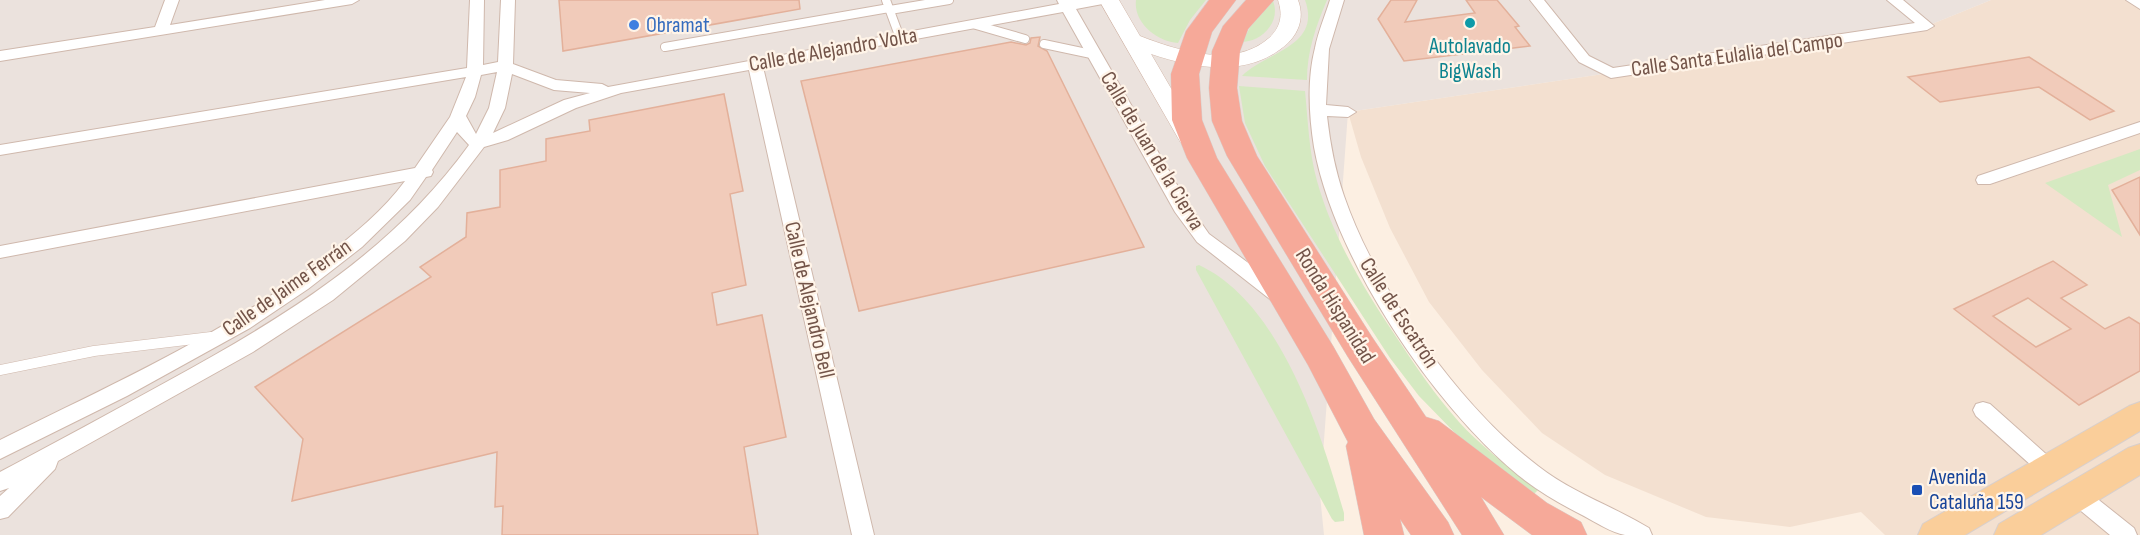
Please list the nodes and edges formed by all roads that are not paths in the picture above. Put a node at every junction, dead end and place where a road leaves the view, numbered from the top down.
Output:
1 (172, 0) edge
2 (352, 0) edge
3 (477, 0) edge
4 (508, 0) edge
5 (949, 0) edge
6 (1103, 0) edge
7 (1109, 0) edge
8 (1223, 0) edge
9 (1261, 0) edge
10 (1288, 0) edge
11 (1337, 0) edge
12 (1537, 0) edge
13 (1894, 0) edge
14 (2133, 0) edge
15 (1066, 3) edge
16 (2140, 4) edge
17 (889, 6) edge
18 (1048, 12) junction
19 (1079, 23) junction
20 (976, 25) junction
21 (161, 30) junction
22 (900, 38) junction
23 (1025, 39) dead end
24 (1131, 40) junction
25 (1044, 44) dead end
26 (665, 48) dead end
27 (1096, 55) junction
28 (0, 56) edge
29 (1189, 58) junction
30 (1224, 62) junction
31 (755, 64) junction
32 (505, 66) junction
33 (474, 70) junction
34 (619, 89) junction
35 (1318, 110) junction
36 (1348, 112) dead end
37 (459, 117) junction
38 (2140, 127) edge
39 (479, 143) junction
40 (0, 150) edge
41 (1202, 158) junction
42 (425, 172) junction
43 (1984, 180) dead end
44 (0, 252) edge
45 (1290, 304) junction
46 (219, 336) junction
47 (0, 370) edge
48 (1983, 410) dead end
49 (1406, 416) junction
50 (2140, 416) edge
51 (1360, 430) junction
52 (63, 448) junction
53 (1, 449) edge
54 (2140, 458) edge
55 (2049, 470) junction
56 (0, 482) edge
57 (2078, 495) junction
58 (0, 510) edge
59 (863, 535) edge
60 (1384, 535) edge
61 (1434, 535) edge
62 (1484, 535) edge
63 (1567, 535) edge
64 (1641, 535) edge
65 (1935, 535) edge
66 (2011, 535) edge
67 (2126, 535) edge

1 - 21 street
2 - 21 street
3 - 33 street, Calle de Jaime Ferrán
4 - 32 street, Calle de Jaime Ferrán
5 - 17 lane
6 - 15 street, Calle de Alejandro Volta
7 - 24 main road, Ronda Hispanidad
8 - 29 highway, Ronda Hispanidad
9 - 30 highway, Ronda Hispanidad
10 - 30 main road
11 - 35 street, Calle de Escatrón
12 - 13 street, Calle Santa Eulalia del Campo
14 - 16 street
15 - 18 street, Calle de Alejandro Volta
15 - 19 street, Calle de Juan de la Cierva
17 - 22 lane
17 - 26 lane
18 - 19 street, Calle de Alejandro Volta
18 - 20 street, Calle de Alejandro Volta
19 - 27 street, Calle de Juan de la Cierva
20 - 22 street, Calle de Alejandro Volta
20 - 23 lane
21 - 28 street
22 - 31 street, Calle de Alejandro Volta
24 - 29 main road
24 - 41 main road, Ronda Hispanidad
25 - 27 lane
27 - 45 street, Calle de Juan de la Cierva
29 - 30 main road
29 - 41 highway, Ronda Hispanidad
30 - 49 highway, Ronda Hispanidad
31 - 34 street, Calle de Alejandro Volta
31 - 59 street, Calle de Alejandro Bell
32 - 33 street, Calle de Alejandro Volta
32 - 34 street, Calle de Alejandro Volta
32 - 39 street, Calle de Jaime Ferrán
33 - 37 street, Calle de Jaime Ferrán
33 - 40 street, Calle de Alejandro Volta
34 - 39 street, Calle de Alejandro Volta
35 - 36 street
35 - 64 street, Calle de Escatrón
37 - 39 street
37 - 42 street, Calle de Jaime Ferrán
38 - 43 street
39 - 52 street, Calle de Jaime Ferrán
41 - 45 highway, Ronda Hispanidad
42 - 44 street
42 - 46 street, Calle de Jaime Ferrán
45 - 51 highway, Ronda Hispanidad
46 - 47 lane
46 - 53 street, Calle de Jaime Ferrán
48 - 55 street
49 - 62 highway, Ronda Hispanidad
49 - 63 highway
50 - 55 main road
51 - 60 highway
51 - 61 highway, Ronda Hispanidad
52 - 56 street, Calle de Jaime Ferrán
52 - 58 street, Calle de Jaime Ferrán
54 - 57 main road
55 - 65 main road
57 - 66 main road
57 - 67 street

